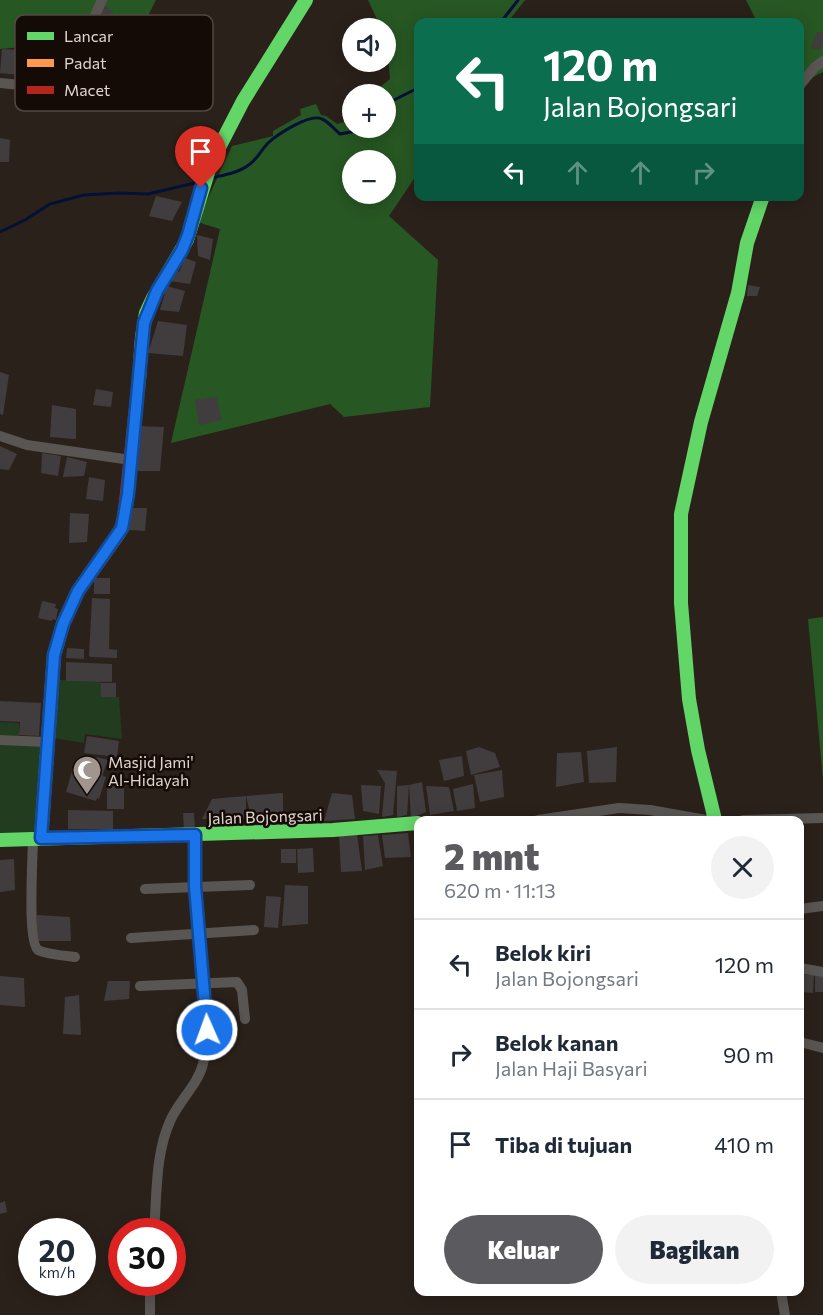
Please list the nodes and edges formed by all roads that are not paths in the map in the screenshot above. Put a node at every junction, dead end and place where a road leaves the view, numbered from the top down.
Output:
1 (102, 0) edge
2 (306, 0) edge
3 (95, 15) edge
4 (823, 61) edge
5 (804, 80) edge
6 (0, 83) edge
7 (15, 84) edge
8 (761, 201) edge
9 (0, 436) edge
10 (131, 460) junction
11 (0, 740) edge
12 (48, 742) junction
13 (565, 816) edge
14 (684, 816) edge
15 (714, 816) edge
16 (804, 818) edge
17 (823, 818) edge
18 (414, 823) edge
19 (195, 835) junction
20 (37, 838) junction
21 (0, 840) edge
22 (249, 885) dead end
23 (195, 886) junction
24 (146, 889) dead end
25 (823, 906) edge
26 (804, 908) edge
27 (254, 930) dead end
28 (200, 933) junction
29 (131, 938) dead end
30 (75, 957) dead end
31 (804, 969) edge
32 (823, 972) edge
33 (204, 983) junction
34 (141, 986) dead end
35 (245, 1019) dead end
36 (804, 1043) edge
37 (823, 1048) edge
38 (155, 1218) edge
39 (150, 1296) edge
40 (782, 1296) edge
41 (150, 1315) edge
42 (784, 1315) edge

1 - 3 street
2 - 10 street
4 - 5 street
6 - 7 street
8 - 15 street
9 - 10 street
10 - 12 street
11 - 12 street
12 - 20 street
13 - 14 street
16 - 17 street
18 - 19 street, Jalan Bojongsari
19 - 20 street, Jalan Bojongsari
19 - 23 street
20 - 21 street, Jalan Bojongsari
20 - 30 street
22 - 23 street
23 - 24 street
23 - 28 street
25 - 26 street
27 - 28 street
28 - 29 street
28 - 33 street
31 - 32 street
33 - 34 street
33 - 35 street
33 - 38 street
36 - 37 street
39 - 41 street
40 - 42 street

